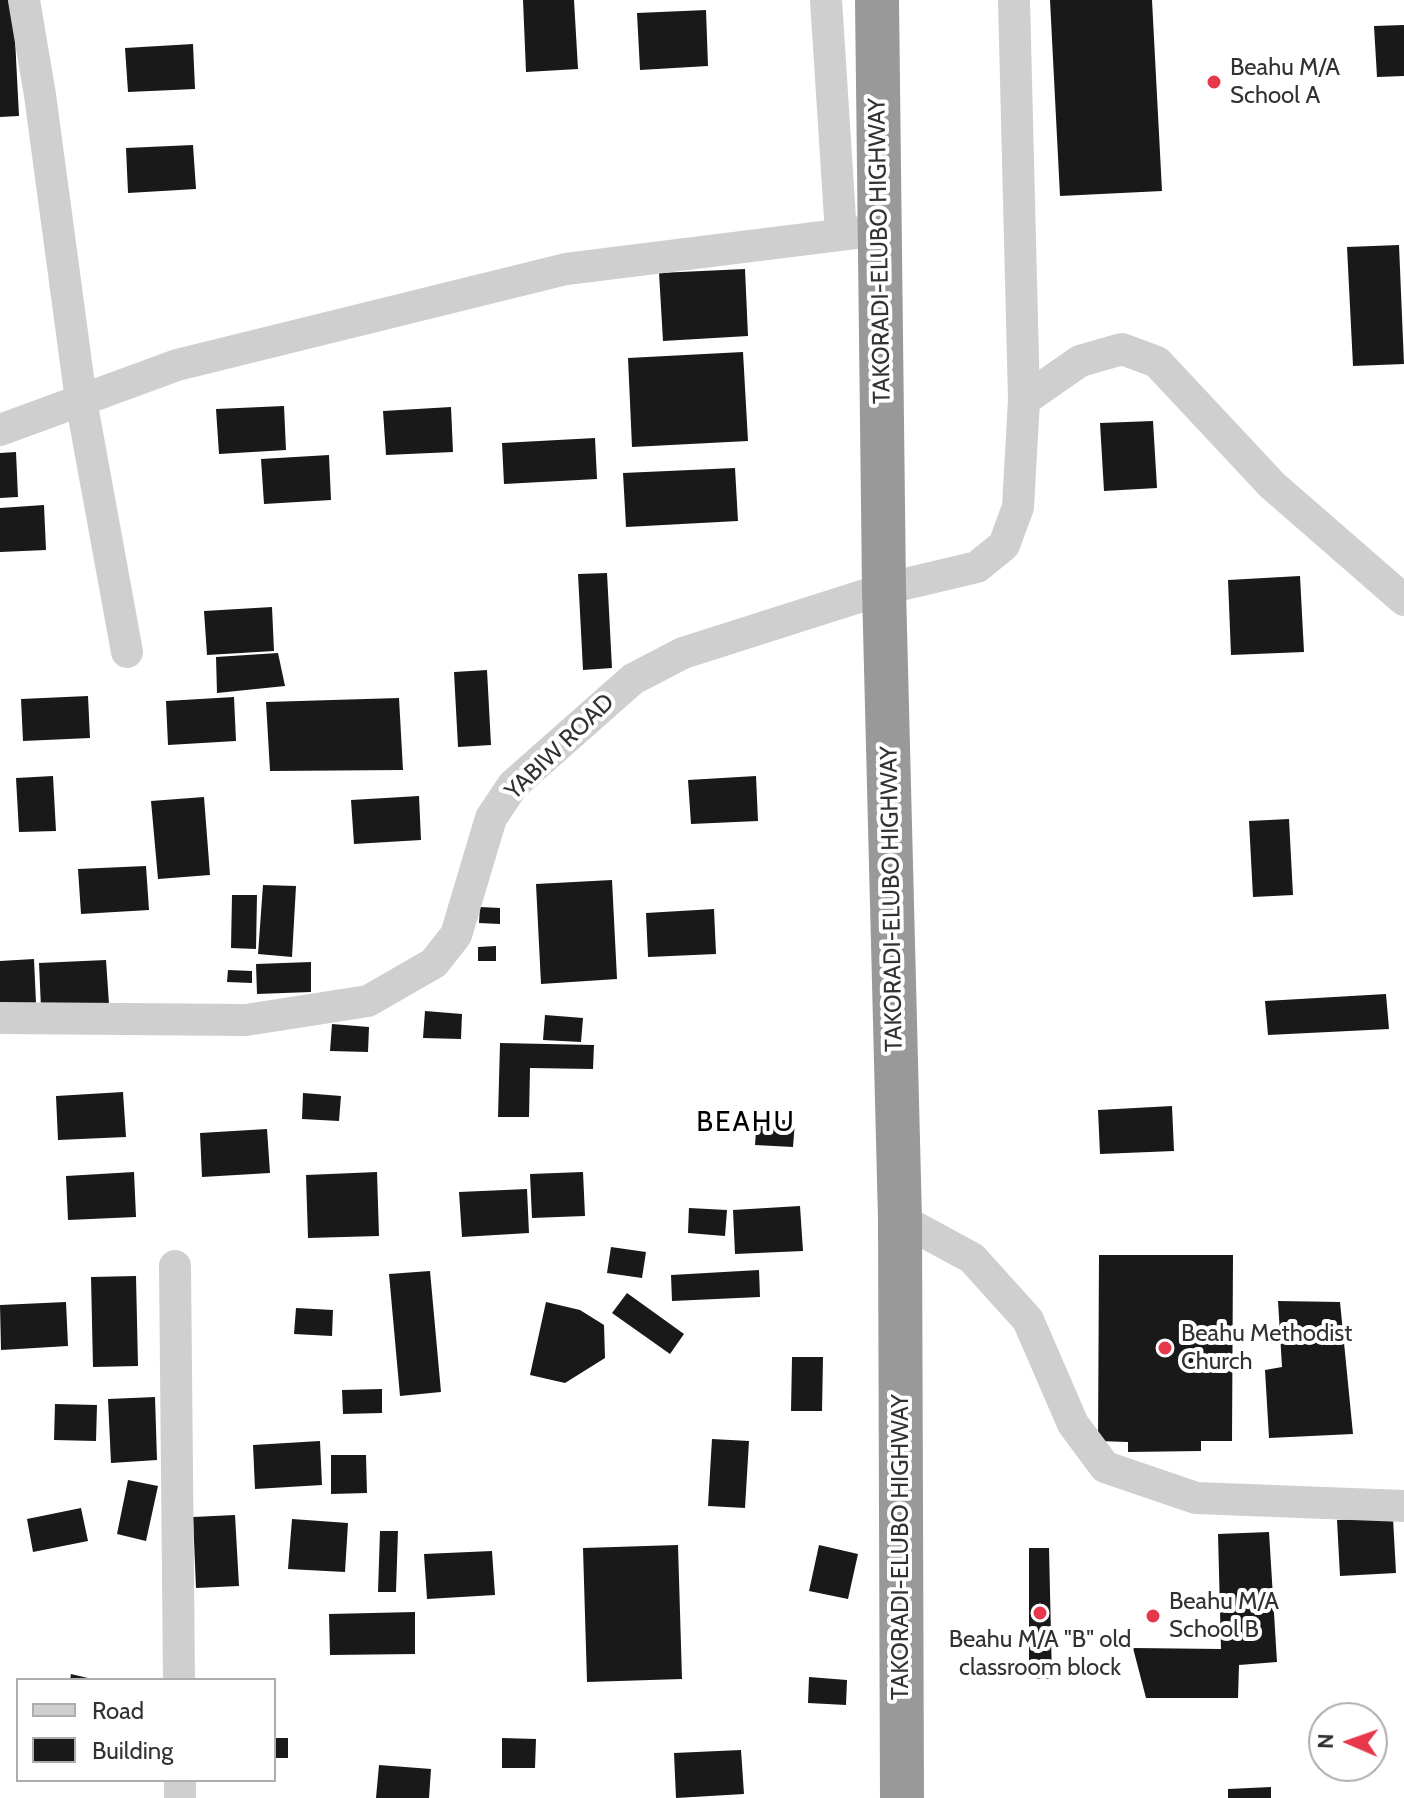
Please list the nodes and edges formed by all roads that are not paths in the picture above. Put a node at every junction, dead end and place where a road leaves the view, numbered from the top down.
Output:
1 (24, 0) edge
2 (826, 0) edge
3 (877, 0) edge
4 (1014, 0) edge
5 (860, 232) junction
6 (81, 400) junction
7 (1024, 400) junction
8 (0, 430) edge
9 (884, 589) junction
10 (1404, 600) edge
11 (127, 652) dead end
12 (0, 1018) edge
13 (900, 1219) junction
14 (175, 1266) dead end
15 (1404, 1506) edge
16 (179, 1678) edge
17 (902, 1798) edge

1 - 6 street
2 - 5 street
3 - 5 highway, TAKORADI-ELUBO HIGHWAY
4 - 7 street, YABIW ROAD
5 - 6 street
5 - 9 highway, TAKORADI-ELUBO HIGHWAY
6 - 8 street
6 - 11 street
7 - 9 street, YABIW ROAD
7 - 10 street
9 - 12 street, YABIW ROAD
9 - 13 highway, TAKORADI-ELUBO HIGHWAY
13 - 15 street
13 - 17 highway, TAKORADI-ELUBO HIGHWAY
14 - 16 street

